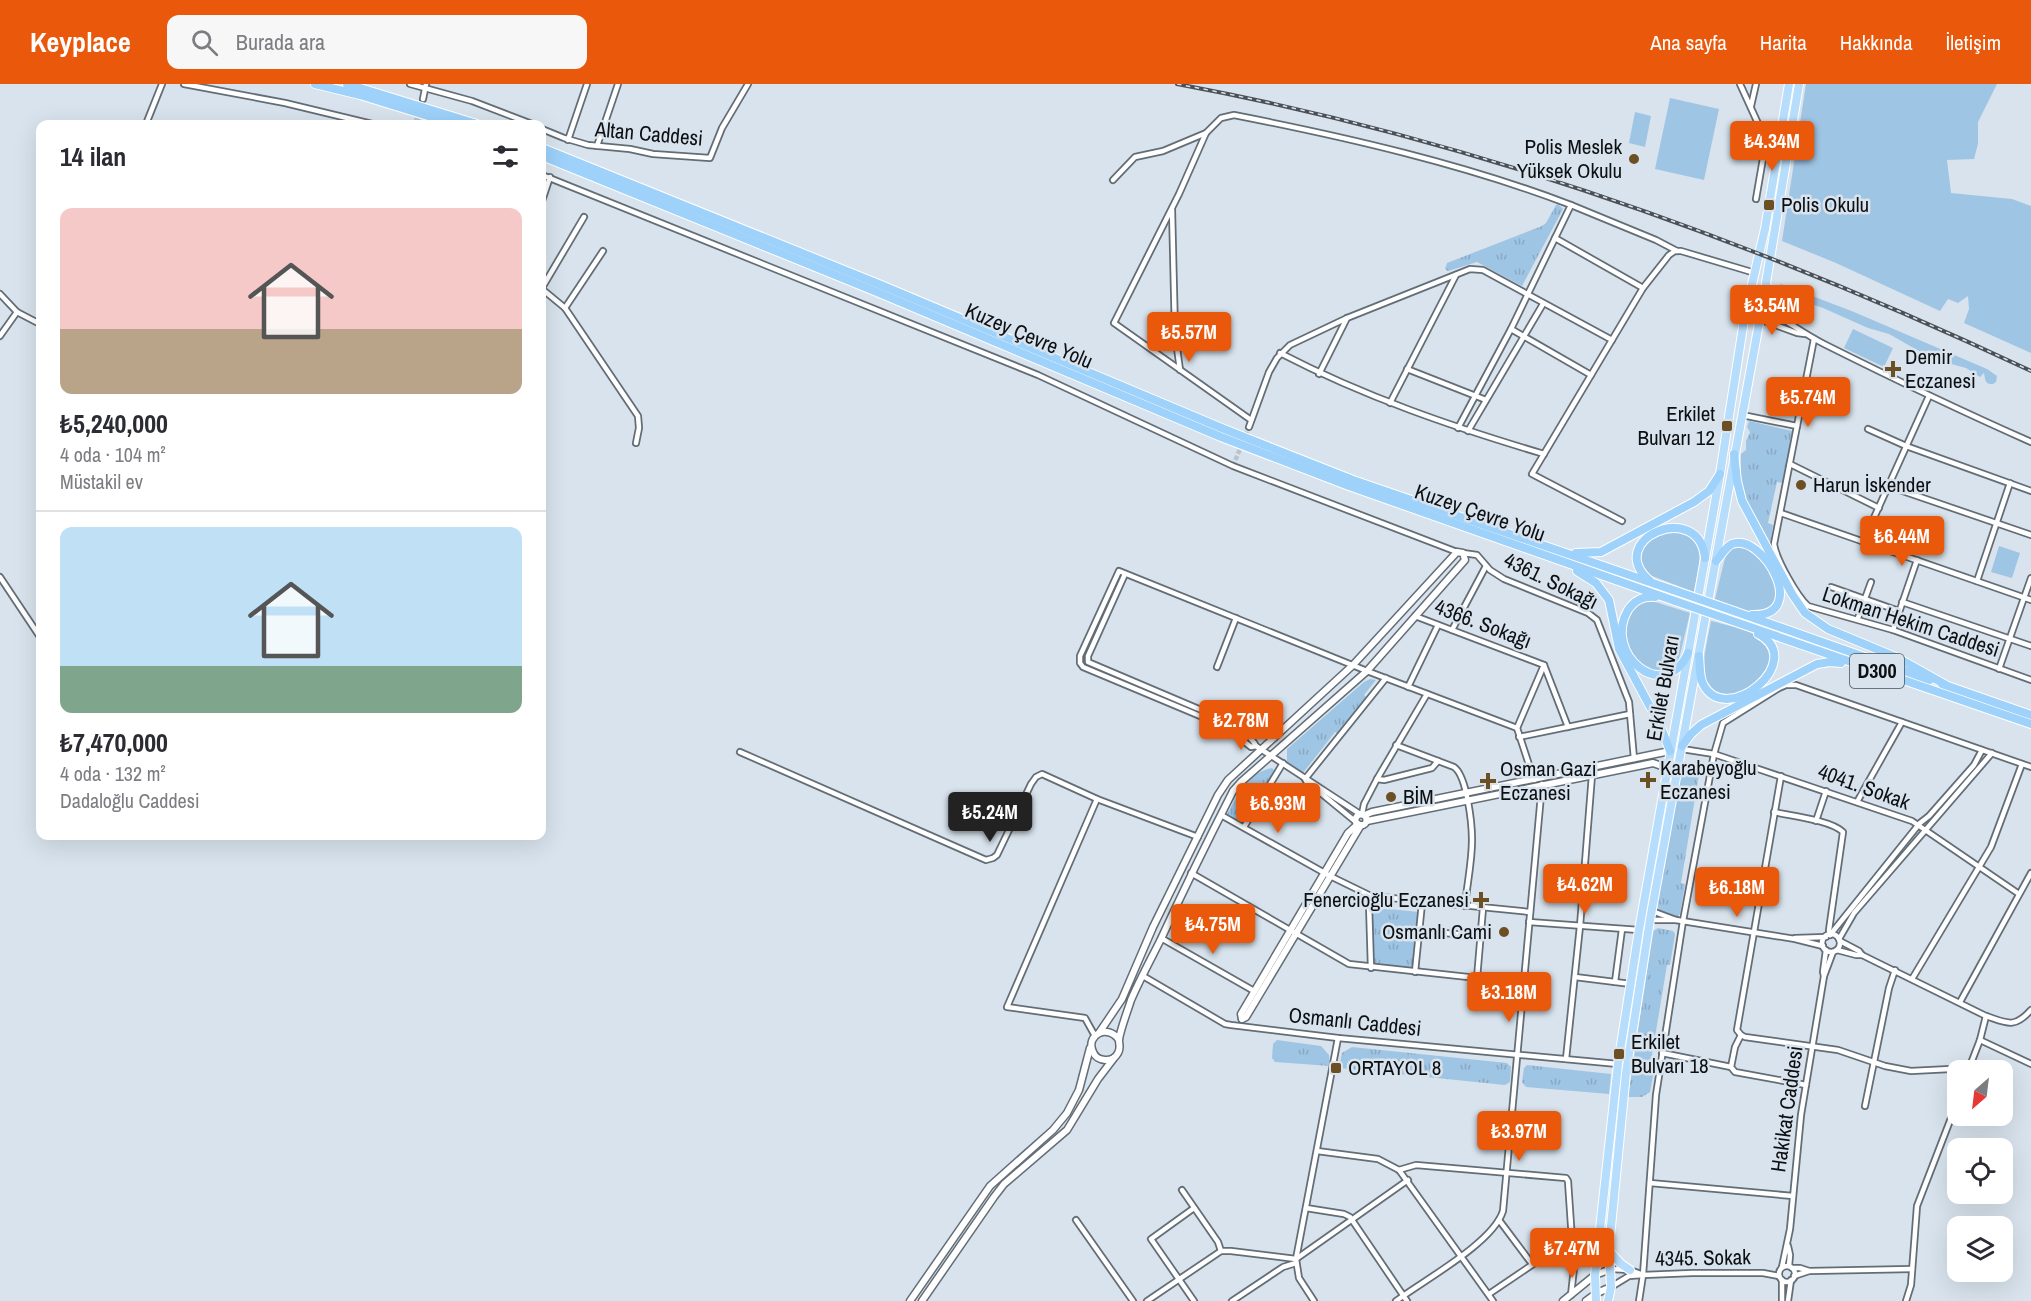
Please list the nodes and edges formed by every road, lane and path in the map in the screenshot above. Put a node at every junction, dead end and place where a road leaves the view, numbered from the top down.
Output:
1 (162, 84) edge
2 (184, 84) edge
3 (315, 84) edge
4 (347, 84) edge
5 (410, 84) edge
6 (586, 84) edge
7 (618, 84) edge
8 (748, 84) edge
9 (1740, 84) edge
10 (1756, 84) edge
11 (1789, 84) edge
12 (1799, 84) edge
13 (425, 86) edge
14 (423, 99) tunnel mouth
15 (1751, 106) junction
16 (148, 120) edge
17 (349, 120) edge
18 (441, 120) edge
19 (464, 120) edge
20 (522, 120) edge
21 (546, 131) edge
22 (1206, 133) junction
23 (568, 140) junction
24 (597, 146) junction
25 (546, 150) edge
26 (546, 158) edge
27 (546, 176) edge
28 (550, 177) junction
29 (1113, 180) dead end
30 (546, 189) edge
31 (1756, 199) dead end
32 (1571, 206) junction
33 (1172, 208) junction
34 (584, 217) dead end
35 (1555, 238) junction
36 (603, 251) dead end
37 (1677, 251) junction
38 (1755, 273) junction
39 (1456, 274) junction
40 (546, 276) edge
41 (1766, 283) junction
42 (1643, 288) junction
43 (546, 292) edge
44 (0, 294) edge
45 (1527, 296) junction
46 (1748, 302) junction
47 (1543, 304) junction
48 (1762, 307) junction
49 (565, 308) junction
50 (18, 312) junction
51 (1745, 314) junction
52 (1347, 318) junction
53 (1760, 320) junction
54 (1782, 320) junction
55 (36, 322) edge
56 (1511, 329) junction
57 (1805, 334) junction
58 (0, 336) edge
59 (1524, 336) junction
60 (1814, 339) junction
61 (1612, 340) junction
62 (1280, 353) junction
63 (1407, 369) junction
64 (1180, 370) junction
65 (1319, 374) junction
66 (1591, 375) junction
67 (1475, 396) junction
68 (1929, 396) junction
69 (1486, 400) junction
70 (1390, 403) junction
71 (1742, 415) junction
72 (1251, 420) junction
73 (1797, 426) junction
74 (1249, 427) tunnel mouth
75 (1458, 428) junction
76 (1868, 429) dead end
77 (1468, 431) junction
78 (2031, 442) edge
79 (636, 443) dead end
80 (1906, 446) junction
81 (1544, 454) junction
82 (1734, 454) junction
83 (1790, 464) junction
84 (1720, 474) junction
85 (2010, 483) junction
86 (1888, 486) junction
87 (2031, 491) edge
88 (1879, 508) junction
89 (1781, 513) junction
90 (1622, 521) dead end
91 (1996, 524) junction
92 (2031, 535) edge
93 (1863, 542) junction
94 (1460, 552) junction
95 (1566, 553) junction
96 (1549, 557) junction
97 (1705, 558) junction
98 (1917, 560) junction
99 (1716, 561) junction
100 (1486, 566) junction
101 (1125, 574) junction
102 (0, 577) edge
103 (2031, 578) edge
104 (1977, 581) junction
105 (1871, 582) dead end
106 (1656, 584) junction
107 (1831, 587) dead end
108 (2024, 597) junction
109 (1865, 599) junction
110 (2031, 600) edge
111 (1674, 601) junction
112 (1902, 602) junction
113 (1899, 611) junction
114 (1744, 614) junction
115 (1415, 616) junction
116 (1236, 618) junction
117 (1858, 618) junction
118 (1738, 623) junction
119 (1438, 625) junction
120 (36, 630) edge
121 (1452, 630) junction
122 (1893, 630) junction
123 (2011, 639) junction
124 (2031, 646) edge
125 (1688, 653) junction
126 (1699, 656) junction
127 (1087, 660) junction
128 (1080, 663) junction
129 (1353, 665) junction
130 (1544, 665) junction
131 (1217, 667) dead end
132 (1999, 669) junction
133 (1367, 671) junction
134 (1386, 678) junction
135 (2031, 680) edge
136 (1909, 682) junction
137 (1946, 685) junction
138 (1408, 687) junction
139 (1427, 694) junction
140 (1630, 714) junction
141 (2031, 715) edge
142 (1902, 722) junction
143 (2031, 724) edge
144 (1568, 727) junction
145 (1517, 728) junction
146 (1519, 737) junction
147 (1396, 745) junction
148 (1259, 748) junction
149 (1682, 748) junction
150 (1982, 750) junction
151 (1670, 751) junction
152 (740, 752) dead end
153 (1992, 753) junction
154 (1714, 754) junction
155 (1270, 756) junction
156 (1634, 759) junction
157 (1438, 761) junction
158 (1283, 763) junction
159 (2022, 764) junction
160 (2031, 767) edge
161 (1667, 768) junction
162 (1592, 775) junction
163 (1781, 776) junction
164 (1305, 778) junction
165 (1377, 779) junction
166 (1534, 780) junction
167 (1542, 784) junction
168 (1826, 791) junction
169 (1466, 796) junction
170 (1097, 799) junction
171 (1857, 802) junction
172 (1774, 812) junction
173 (1221, 815) junction
174 (1361, 819) junction
175 (1816, 821) junction
176 (1918, 826) junction
177 (1244, 827) junction
178 (1926, 831) junction
179 (1198, 837) junction
180 (1979, 868) junction
181 (1191, 873) junction
182 (2031, 873) edge
183 (1327, 874) junction
184 (2019, 894) junction
185 (1371, 896) junction
186 (1422, 903) junction
187 (1465, 906) junction
188 (1483, 908) junction
189 (1530, 912) junction
190 (1651, 915) junction
191 (1676, 920) junction
192 (1683, 921) junction
193 (1529, 922) junction
194 (1580, 926) junction
195 (1622, 929) junction
196 (1639, 930) junction
197 (1293, 931) junction
198 (1420, 931) junction
199 (1752, 932) junction
200 (1480, 936) junction
201 (1828, 936) junction
202 (1161, 938) junction
203 (1795, 939) junction
204 (1839, 940) junction
205 (1824, 948) junction
206 (1835, 951) junction
207 (1862, 955) junction
208 (1371, 968) junction
209 (1894, 970) junction
210 (1415, 972) junction
211 (1143, 976) junction
212 (1824, 976) junction
213 (1575, 977) junction
214 (1476, 978) junction
215 (1912, 979) junction
216 (1615, 982) junction
217 (1523, 983) junction
218 (1631, 984) junction
219 (1254, 991) junction
220 (1960, 1002) junction
221 (2031, 1010) edge
222 (1986, 1016) junction
223 (1242, 1019) junction
224 (1239, 1026) junction
225 (1097, 1034) junction
226 (1740, 1034) junction
227 (1338, 1038) junction
228 (1119, 1040) junction
229 (1980, 1040) junction
230 (1091, 1044) junction
231 (1812, 1046) junction
232 (1662, 1053) junction
233 (1519, 1054) junction
234 (1115, 1057) junction
235 (1566, 1059) junction
236 (1972, 1060) edge
237 (1874, 1063) junction
238 (1618, 1064) junction
239 (2031, 1064) edge
240 (1731, 1067) junction
241 (1947, 1070) edge
242 (1806, 1085) junction
243 (1865, 1106) dead end
244 (1948, 1126) edge
245 (1317, 1152) junction
246 (1399, 1170) junction
247 (1508, 1172) junction
248 (1408, 1180) junction
249 (1650, 1184) junction
250 (1182, 1190) dead end
251 (1793, 1196) junction
252 (1194, 1208) junction
253 (1306, 1208) junction
254 (1076, 1220) dead end
255 (1352, 1220) junction
256 (1500, 1220) junction
257 (1572, 1240) junction
258 (1788, 1246) junction
259 (1221, 1251) junction
260 (1610, 1252) junction
261 (1461, 1255) junction
262 (1296, 1261) junction
263 (1532, 1264) junction
264 (1790, 1267) junction
265 (1781, 1268) junction
266 (1611, 1269) junction
267 (1912, 1269) junction
268 (1630, 1270) junction
269 (1809, 1271) junction
270 (1763, 1273) junction
271 (1595, 1275) junction
272 (1643, 1275) junction
273 (1780, 1278) junction
274 (1792, 1278) junction
275 (1179, 1279) junction
276 (1611, 1287) junction
277 (1489, 1294) junction
278 (1403, 1295) junction
279 (1571, 1295) junction
280 (1596, 1297) edge
281 (910, 1301) edge
282 (922, 1301) edge
283 (1134, 1301) edge
284 (1147, 1301) edge
285 (1194, 1301) edge
286 (1232, 1301) edge
287 (1314, 1301) edge
288 (1396, 1301) edge
289 (1407, 1301) edge
290 (1493, 1301) edge
291 (1563, 1301) edge
292 (1586, 1301) edge
293 (1608, 1301) edge
294 (1639, 1301) edge
295 (1782, 1301) edge
296 (1788, 1301) edge
297 (1906, 1301) edge

1 - 16 street
2 - 17 street
3 - 18 highway
4 - 19 highway
5 - 13 street
6 - 23 street
7 - 24 street
8 - 24 street, Altan Caddesi
9 - 15 street
10 - 15 street
11 - 38 main road, Erkilet Bulvarı
12 - 41 main road, Erkilet Bulvarı
13 - 14 street
13 - 20 street
15 - 31 street
21 - 23 street, Altan Caddesi
22 - 29 street
22 - 32 street
22 - 33 street
23 - 24 street, Altan Caddesi
25 - 95 highway, Kuzey Çevre Yolu / D300
26 - 96 highway, Kuzey Çevre Yolu / D300
27 - 28 street, 4361. Sokağı
28 - 30 street
28 - 94 street, 4361. Sokağı
32 - 35 street
32 - 37 street
33 - 64 street
33 - 64 street
34 - 40 street
35 - 42 street
35 - 45 street
36 - 49 street
37 - 38 street
37 - 42 street
38 - 46 main road, Erkilet Bulvarı
39 - 45 street
39 - 52 street
39 - 63 street
41 - 48 main road, Erkilet Bulvarı
41 - 54 main road
42 - 61 street
43 - 49 street
44 - 50 street
45 - 47 street
45 - 56 street
46 - 48 street
46 - 51 main road, Erkilet Bulvarı
47 - 59 street
47 - 61 street
48 - 53 main road, Erkilet Bulvarı
48 - 54 street
49 - 79 street
50 - 55 street
50 - 58 street
51 - 53 street
51 - 84 main road, Erkilet Bulvarı
52 - 62 street
52 - 65 street
53 - 57 street
53 - 71 main road, Erkilet Bulvarı
54 - 57 street
56 - 59 street
56 - 67 street
57 - 60 street
59 - 66 street
59 - 69 street
60 - 68 street
60 - 73 street, Lokman Hekim Caddesi
61 - 66 street
62 - 65 street
62 - 72 street
63 - 67 street
63 - 70 street
64 - 72 street
65 - 70 street
66 - 81 street
67 - 69 street
67 - 75 street
68 - 78 street
68 - 80 street
69 - 77 street
70 - 75 street
71 - 73 street
71 - 82 main road, Erkilet Bulvarı
72 - 74 street
73 - 83 street, Lokman Hekim Caddesi
75 - 77 street
76 - 80 street
77 - 81 street
80 - 85 street
80 - 86 street
81 - 90 street
82 - 99 main road, Erkilet Bulvarı
82 - 137 highway
83 - 88 street
83 - 89 street, Lokman Hekim Caddesi
84 - 95 highway
84 - 97 main road, Erkilet Bulvarı
85 - 87 street
85 - 91 street
86 - 88 street
86 - 91 street
88 - 93 street
89 - 93 street
89 - 117 street, Lokman Hekim Caddesi
91 - 92 street
91 - 104 street
93 - 98 street
94 - 100 street, 4361. Sokağı
94 - 115 street
94 - 129 street
95 - 106 highway, Kuzey Çevre Yolu / D300
96 - 111 highway, Kuzey Çevre Yolu / D300
96 - 151 highway
97 - 106 highway
97 - 125 main road, Erkilet Bulvarı
98 - 104 street
98 - 112 street
99 - 114 highway
99 - 126 main road, Erkilet Bulvarı
100 - 121 street
100 - 140 street, 4361. Sokağı
101 - 116 street
101 - 127 street
101 - 128 street
102 - 120 street
103 - 108 street
104 - 108 street
105 - 109 street
106 - 114 highway, Kuzey Çevre Yolu / D300, bridge
107 - 109 street
108 - 110 street
108 - 123 street
109 - 113 street
109 - 117 street
111 - 118 highway, D300, bridge
111 - 125 highway
112 - 113 street
112 - 123 street
113 - 122 street
114 - 137 highway, D300
115 - 119 street, 4366. Sokağı
115 - 133 street
116 - 129 street
116 - 131 street
117 - 122 street, Lokman Hekim Caddesi
118 - 126 highway
118 - 136 highway, D300
119 - 121 street, 4366. Sokağı
119 - 138 street
121 - 130 street, 4366. Sokağı
122 - 132 street, Lokman Hekim Caddesi
123 - 124 street
123 - 132 street
125 - 151 main road, Erkilet Bulvarı
126 - 149 main road, Erkilet Bulvarı
127 - 128 street
127 - 148 street
128 - 148 street
129 - 133 street
129 - 148 street
130 - 144 street, 4366. Sokağı
130 - 145 street
132 - 135 street, Lokman Hekim Caddesi
133 - 134 street
133 - 155 street
134 - 138 street
134 - 164 street
136 - 143 highway, D300
136 - 149 highway
137 - 141 highway, D300
138 - 139 street
139 - 145 street
139 - 147 street
140 - 144 street
140 - 156 street, 4361. Sokağı
142 - 150 street
142 - 154 street
142 - 171 street
144 - 146 street
145 - 146 street
146 - 166 street
147 - 157 street
147 - 165 street
148 - 155 street
148 - 179 street
149 - 154 street, 4041. Sokak
149 - 190 main road, Erkilet Bulvarı
150 - 153 street
150 - 176 street
151 - 156 street
151 - 161 main road, Erkilet Bulvarı
152 - 170 street
153 - 159 street
153 - 178 street
154 - 163 street, 4041. Sokak
154 - 192 street
155 - 158 street
155 - 173 street
156 - 166 street
157 - 165 street
157 - 169 street
158 - 164 street
158 - 177 street
159 - 160 street
159 - 180 street
161 - 162 street
161 - 196 main road, Erkilet Bulvarı
162 - 167 street
162 - 194 street
163 - 168 street, 4041. Sokak
163 - 172 street
164 - 174 street
164 - 174 street
165 - 174 street
166 - 167 street
166 - 169 street
167 - 169 street
167 - 189 street
168 - 171 street, 4041. Sokak
168 - 175 street
169 - 174 street
169 - 187 street
170 - 179 street
170 - 225 street
171 - 176 street, 4041. Sokak
172 - 175 street
172 - 199 street
173 - 177 street
173 - 181 street
174 - 183 street
175 - 201 street
176 - 178 street, 4041. Sokak
176 - 201 street
177 - 183 street
178 - 180 street, 4041. Sokak
178 - 204 street
179 - 225 street
180 - 184 street, 4041. Sokak
180 - 215 street
181 - 197 street
181 - 202 street
182 - 184 street
183 - 185 street
183 - 197 street
184 - 220 street
185 - 186 street
185 - 208 street
186 - 187 street
186 - 198 street
187 - 188 street
188 - 189 street
188 - 200 street
189 - 193 street
190 - 191 street
190 - 191 street
190 - 260 main road, Erkilet Bulvarı
191 - 192 street
192 - 199 street
192 - 232 street
193 - 194 street
193 - 217 street
194 - 195 street
194 - 213 street
195 - 196 street
195 - 216 street
196 - 218 main road, Erkilet Bulvarı
197 - 208 street
197 - 219 street
197 - 223 street
198 - 200 street
198 - 210 street
199 - 203 street
199 - 226 street
200 - 214 street
201 - 203 street
201 - 204 street
201 - 205 street, Hakikat Caddesi
202 - 211 street
202 - 219 street
203 - 205 street
204 - 206 street, Hakikat Caddesi
204 - 207 street
205 - 206 street
205 - 212 street, Hakikat Caddesi
206 - 207 street
206 - 212 street, Hakikat Caddesi
207 - 209 street
208 - 210 street
209 - 215 street
209 - 237 street
210 - 214 street
211 - 224 street, Osmanlı Caddesi
211 - 228 street
212 - 231 street, Hakikat Caddesi
213 - 216 street
213 - 235 street
214 - 217 street
215 - 220 street
216 - 218 street
217 - 233 street
218 - 238 main road, Erkilet Bulvarı
219 - 223 street
220 - 222 street
221 - 222 street
222 - 229 street
223 - 224 street
224 - 227 street, Osmanlı Caddesi
225 - 228 street
225 - 230 street
226 - 231 street
226 - 240 street
227 - 233 street, Osmanlı Caddesi
227 - 245 street
228 - 234 street
229 - 236 street
229 - 239 street
230 - 234 street
230 - 281 street
231 - 237 street
231 - 242 street, Hakikat Caddesi
232 - 240 street
232 - 249 street
233 - 235 street, Osmanlı Caddesi
233 - 247 street
234 - 282 street
235 - 238 street, Osmanlı Caddesi
237 - 241 street
237 - 243 street
238 - 271 main road, Erkilet Bulvarı
240 - 242 street
242 - 251 street, Hakikat Caddesi
244 - 267 street
245 - 246 street
245 - 253 street
246 - 247 street
246 - 248 street
247 - 256 street
247 - 257 street
248 - 255 street
248 - 261 street
249 - 251 street
249 - 272 street
250 - 252 street
251 - 258 street, Hakikat Caddesi
252 - 259 street
252 - 275 street
253 - 255 street
253 - 262 street
254 - 283 street
255 - 262 street
255 - 278 street
256 - 261 street
256 - 263 street
257 - 263 street
257 - 279 street
258 - 264 street, Hakikat Caddesi
258 - 265 street, Hakikat Caddesi
259 - 262 street
259 - 275 street
260 - 266 main road, Erkilet Bulvarı
260 - 268 main road
261 - 277 street
261 - 278 street
262 - 286 street
262 - 287 street
263 - 277 street
264 - 265 street, 4345. Sokak
264 - 269 street
264 - 274 street, Hakikat Caddesi
265 - 270 street, 4345. Sokak
265 - 273 street, Hakikat Caddesi
266 - 268 street, 4345. Sokak
266 - 271 street
266 - 276 main road, Erkilet Bulvarı
267 - 269 street
267 - 297 street
268 - 272 street, 4345. Sokak
269 - 274 street
270 - 272 street, 4345. Sokak
270 - 273 street, 4345. Sokak
271 - 279 street
271 - 280 main road, Erkilet Bulvarı
272 - 276 street, 4345. Sokak
272 - 294 street
273 - 274 street, 4345. Sokak
273 - 295 street
274 - 296 street
275 - 284 street
275 - 285 street
276 - 280 street
276 - 293 main road, Erkilet Bulvarı
277 - 290 street
278 - 288 street
278 - 289 street
279 - 291 street
280 - 292 street

